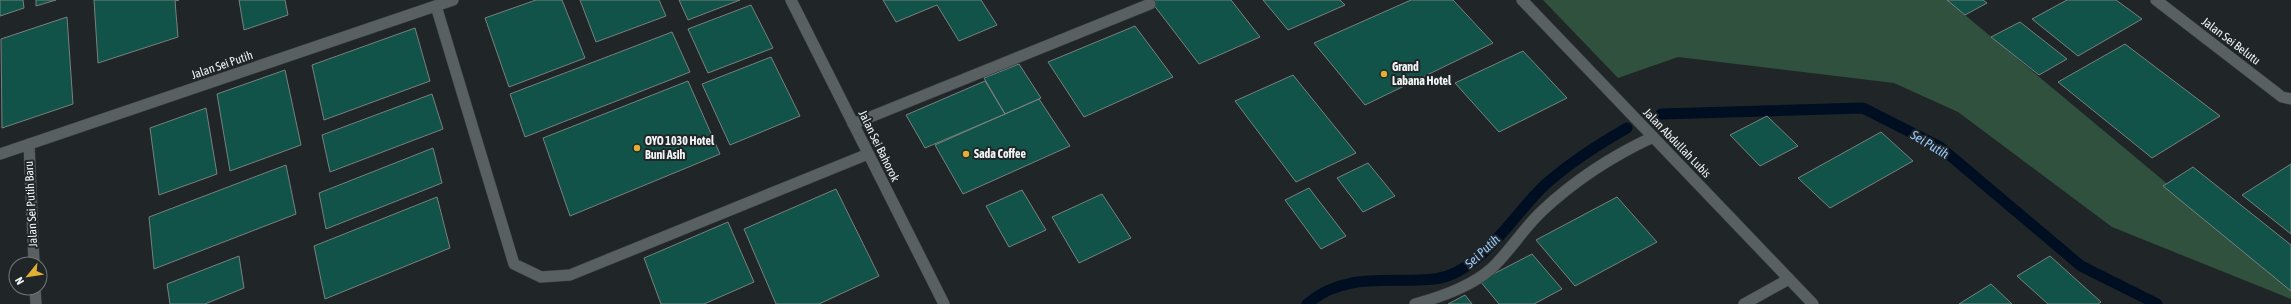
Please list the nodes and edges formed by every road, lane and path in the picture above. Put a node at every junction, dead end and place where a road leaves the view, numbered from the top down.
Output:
1 (453, 0) edge
2 (791, 0) edge
3 (1522, 0) edge
4 (2156, 0) edge
5 (1150, 4) dead end
6 (436, 6) junction
7 (2291, 99) edge
8 (853, 124) junction
9 (1653, 137) junction
10 (29, 144) junction
11 (0, 154) edge
12 (868, 154) junction
13 (34, 256) edge
14 (1789, 279) junction
15 (944, 304) edge
16 (1415, 304) edge
17 (1744, 304) edge
18 (1813, 304) edge

1 - 6 street, Jalan Sei Putih
2 - 8 street, Jalan Sei Bahorok
3 - 9 street, Jalan Abdullah Lubis
4 - 7 street, Jalan Sei Belutu
5 - 8 street
6 - 10 street, Jalan Sei Putih
6 - 12 street
8 - 12 street, Jalan Sei Bahorok
9 - 14 street, Jalan Abdullah Lubis
9 - 16 street
10 - 11 street, Jalan Sei Putih
10 - 13 street, Jalan Sei Putih Baru
12 - 15 street, Jalan Sei Bahorok
14 - 17 street
14 - 18 street, Jalan Abdullah Lubis

